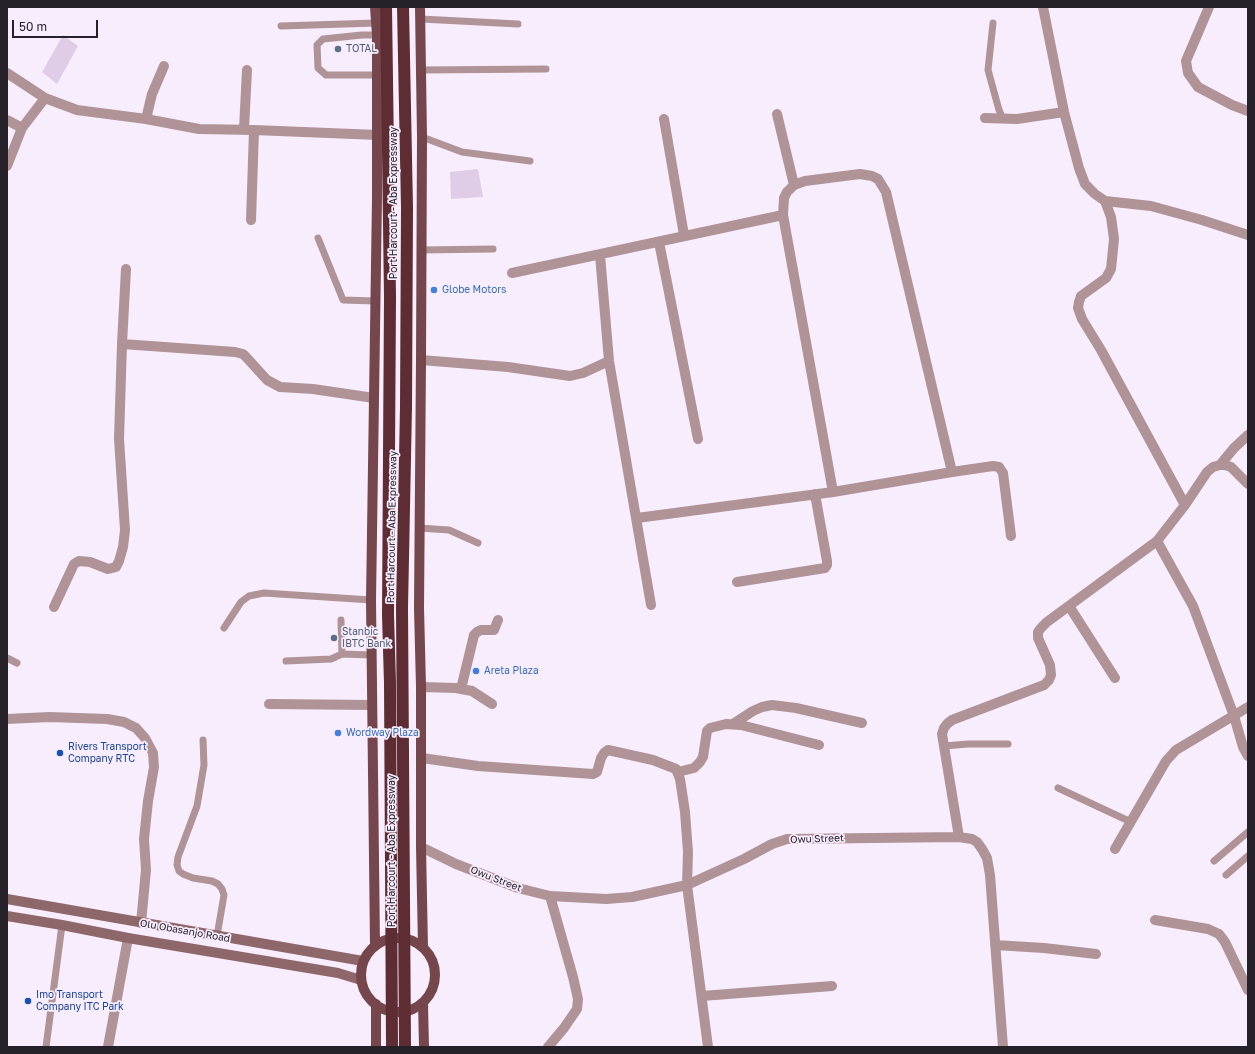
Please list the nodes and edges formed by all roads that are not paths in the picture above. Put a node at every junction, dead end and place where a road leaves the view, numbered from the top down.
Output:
1 (375, 7) edge
2 (386, 7) edge
3 (403, 7) edge
4 (420, 7) edge
5 (1043, 7) edge
6 (1209, 7) edge
7 (421, 19) junction
8 (376, 23) junction
9 (992, 23) dead end
10 (518, 24) dead end
11 (281, 26) dead end
12 (377, 35) junction
13 (164, 66) dead end
14 (546, 69) dead end
15 (247, 70) dead end
16 (421, 70) junction
17 (7, 73) edge
18 (377, 76) junction
19 (45, 98) junction
20 (1248, 111) edge
21 (1064, 112) junction
22 (777, 114) dead end
23 (985, 118) dead end
24 (146, 119) junction
25 (664, 119) dead end
26 (1003, 119) junction
27 (7, 120) edge
28 (22, 128) junction
29 (249, 129) junction
30 (378, 135) junction
31 (422, 136) junction
32 (530, 161) dead end
33 (7, 166) edge
34 (794, 185) junction
35 (1106, 201) junction
36 (783, 215) junction
37 (251, 220) dead end
38 (1248, 235) edge
39 (684, 236) junction
40 (318, 238) dead end
41 (659, 242) junction
42 (493, 249) dead end
43 (422, 250) junction
44 (600, 255) junction
45 (126, 269) dead end
46 (512, 273) dead end
47 (375, 301) junction
48 (122, 344) junction
49 (421, 360) junction
50 (609, 361) junction
51 (374, 398) junction
52 (1248, 435) edge
53 (698, 439) dead end
54 (1220, 465) junction
55 (952, 472) junction
56 (1248, 484) edge
57 (834, 492) junction
58 (815, 494) junction
59 (1185, 505) junction
60 (637, 518) junction
61 (419, 528) junction
62 (1011, 536) dead end
63 (1157, 541) junction
64 (478, 543) dead end
65 (737, 582) dead end
66 (371, 600) junction
67 (651, 605) dead end
68 (1069, 606) junction
69 (54, 607) dead end
70 (341, 620) dead end
71 (498, 620) dead end
72 (224, 628) dead end
73 (342, 654) junction
74 (371, 655) junction
75 (7, 658) edge
76 (286, 661) dead end
77 (18, 663) dead end
78 (1115, 678) dead end
79 (421, 687) junction
80 (461, 689) junction
81 (269, 704) dead end
82 (492, 704) dead end
83 (372, 705) junction
84 (1248, 707) edge
85 (1234, 716) junction
86 (7, 718) edge
87 (862, 723) dead end
88 (733, 724) junction
89 (203, 740) dead end
90 (1008, 744) dead end
91 (819, 745) dead end
92 (944, 746) junction
93 (1248, 756) edge
94 (422, 758) junction
95 (678, 772) junction
96 (1058, 788) dead end
97 (1131, 822) junction
98 (1248, 832) edge
99 (959, 837) junction
100 (421, 847) junction
101 (1115, 849) dead end
102 (1248, 856) edge
103 (1214, 861) dead end
104 (1226, 875) dead end
105 (687, 885) junction
106 (550, 896) junction
107 (7, 899) edge
108 (7, 916) edge
109 (1155, 920) dead end
110 (141, 923) junction
111 (62, 925) junction
112 (217, 936) junction
113 (128, 938) junction
114 (375, 945) junction
115 (995, 945) junction
116 (423, 947) junction
117 (1096, 954) dead end
118 (363, 961) junction
119 (361, 980) junction
120 (832, 986) dead end
121 (1248, 990) edge
122 (702, 996) junction
123 (423, 1003) junction
124 (376, 1004) junction
125 (46, 1047) edge
126 (108, 1047) edge
127 (376, 1047) edge
128 (392, 1047) edge
129 (405, 1047) edge
130 (424, 1047) edge
131 (548, 1047) edge
132 (708, 1047) edge
133 (1003, 1047) edge

1 - 8 main road
2 - 128 highway, Port Harcourt - Aba Expressway
3 - 129 highway, Port Harcourt - Aba Expressway
4 - 7 main road
5 - 21 street
6 - 20 street
7 - 10 lane
7 - 16 main road
8 - 11 lane
8 - 12 main road
9 - 26 lane
12 - 18 main road
12 - 18 lane
13 - 24 street
14 - 16 lane
15 - 29 street
16 - 31 main road
17 - 19 street
18 - 30 main road
19 - 24 street
19 - 28 street
21 - 26 street
21 - 35 street
22 - 34 street
23 - 26 street
24 - 29 street
25 - 39 street
27 - 28 street
28 - 33 street
29 - 30 street
29 - 37 street
30 - 47 main road
31 - 32 lane
31 - 43 main road
34 - 36 street
34 - 55 street
35 - 38 street
35 - 59 street
36 - 39 street
36 - 57 street
39 - 41 street
40 - 47 lane
41 - 44 street
41 - 53 street
42 - 43 lane
43 - 49 main road
44 - 46 street
44 - 50 street
45 - 48 street
47 - 51 main road
48 - 51 street
48 - 69 street
49 - 50 street
49 - 61 main road
50 - 60 street
51 - 66 main road
52 - 54 street
54 - 56 street
54 - 59 street
55 - 57 street
55 - 62 street
57 - 58 street
58 - 60 street
58 - 65 street
59 - 63 street
60 - 67 street
61 - 64 lane
61 - 79 main road
63 - 68 street
63 - 85 street
66 - 72 lane
66 - 74 main road
68 - 78 street
68 - 92 street
70 - 73 lane
71 - 80 street
73 - 74 lane
73 - 76 lane
74 - 83 main road
75 - 77 lane
79 - 80 street
79 - 94 main road
80 - 82 street
81 - 83 street
83 - 114 main road
84 - 85 street
85 - 93 street
85 - 97 street
86 - 110 street
87 - 88 street
88 - 91 street
88 - 95 street
89 - 112 lane
90 - 92 lane
92 - 99 street
94 - 95 street
94 - 100 main road
95 - 105 street
96 - 97 lane
97 - 101 street
98 - 103 lane
99 - 105 street, Owu Street
99 - 115 street, Owu Street
100 - 106 street, Owu Street
100 - 116 main road
102 - 104 lane
105 - 106 street, Owu Street
105 - 122 street
106 - 131 street
107 - 110 main road, Olu Obasanjo Road
108 - 111 main road, Olu Obasanjo Road
109 - 121 street
110 - 112 main road, Olu Obasanjo Road
111 - 113 main road, Olu Obasanjo Road
111 - 125 lane
112 - 118 main road, Olu Obasanjo Road
113 - 119 main road, Olu Obasanjo Road
113 - 126 street
114 - 116 main road
114 - 118 main road
115 - 117 street
115 - 133 street, Owu Street
116 - 123 main road
118 - 119 main road
119 - 124 main road
120 - 122 street
122 - 132 street
123 - 124 main road
123 - 130 main road
124 - 127 main road

